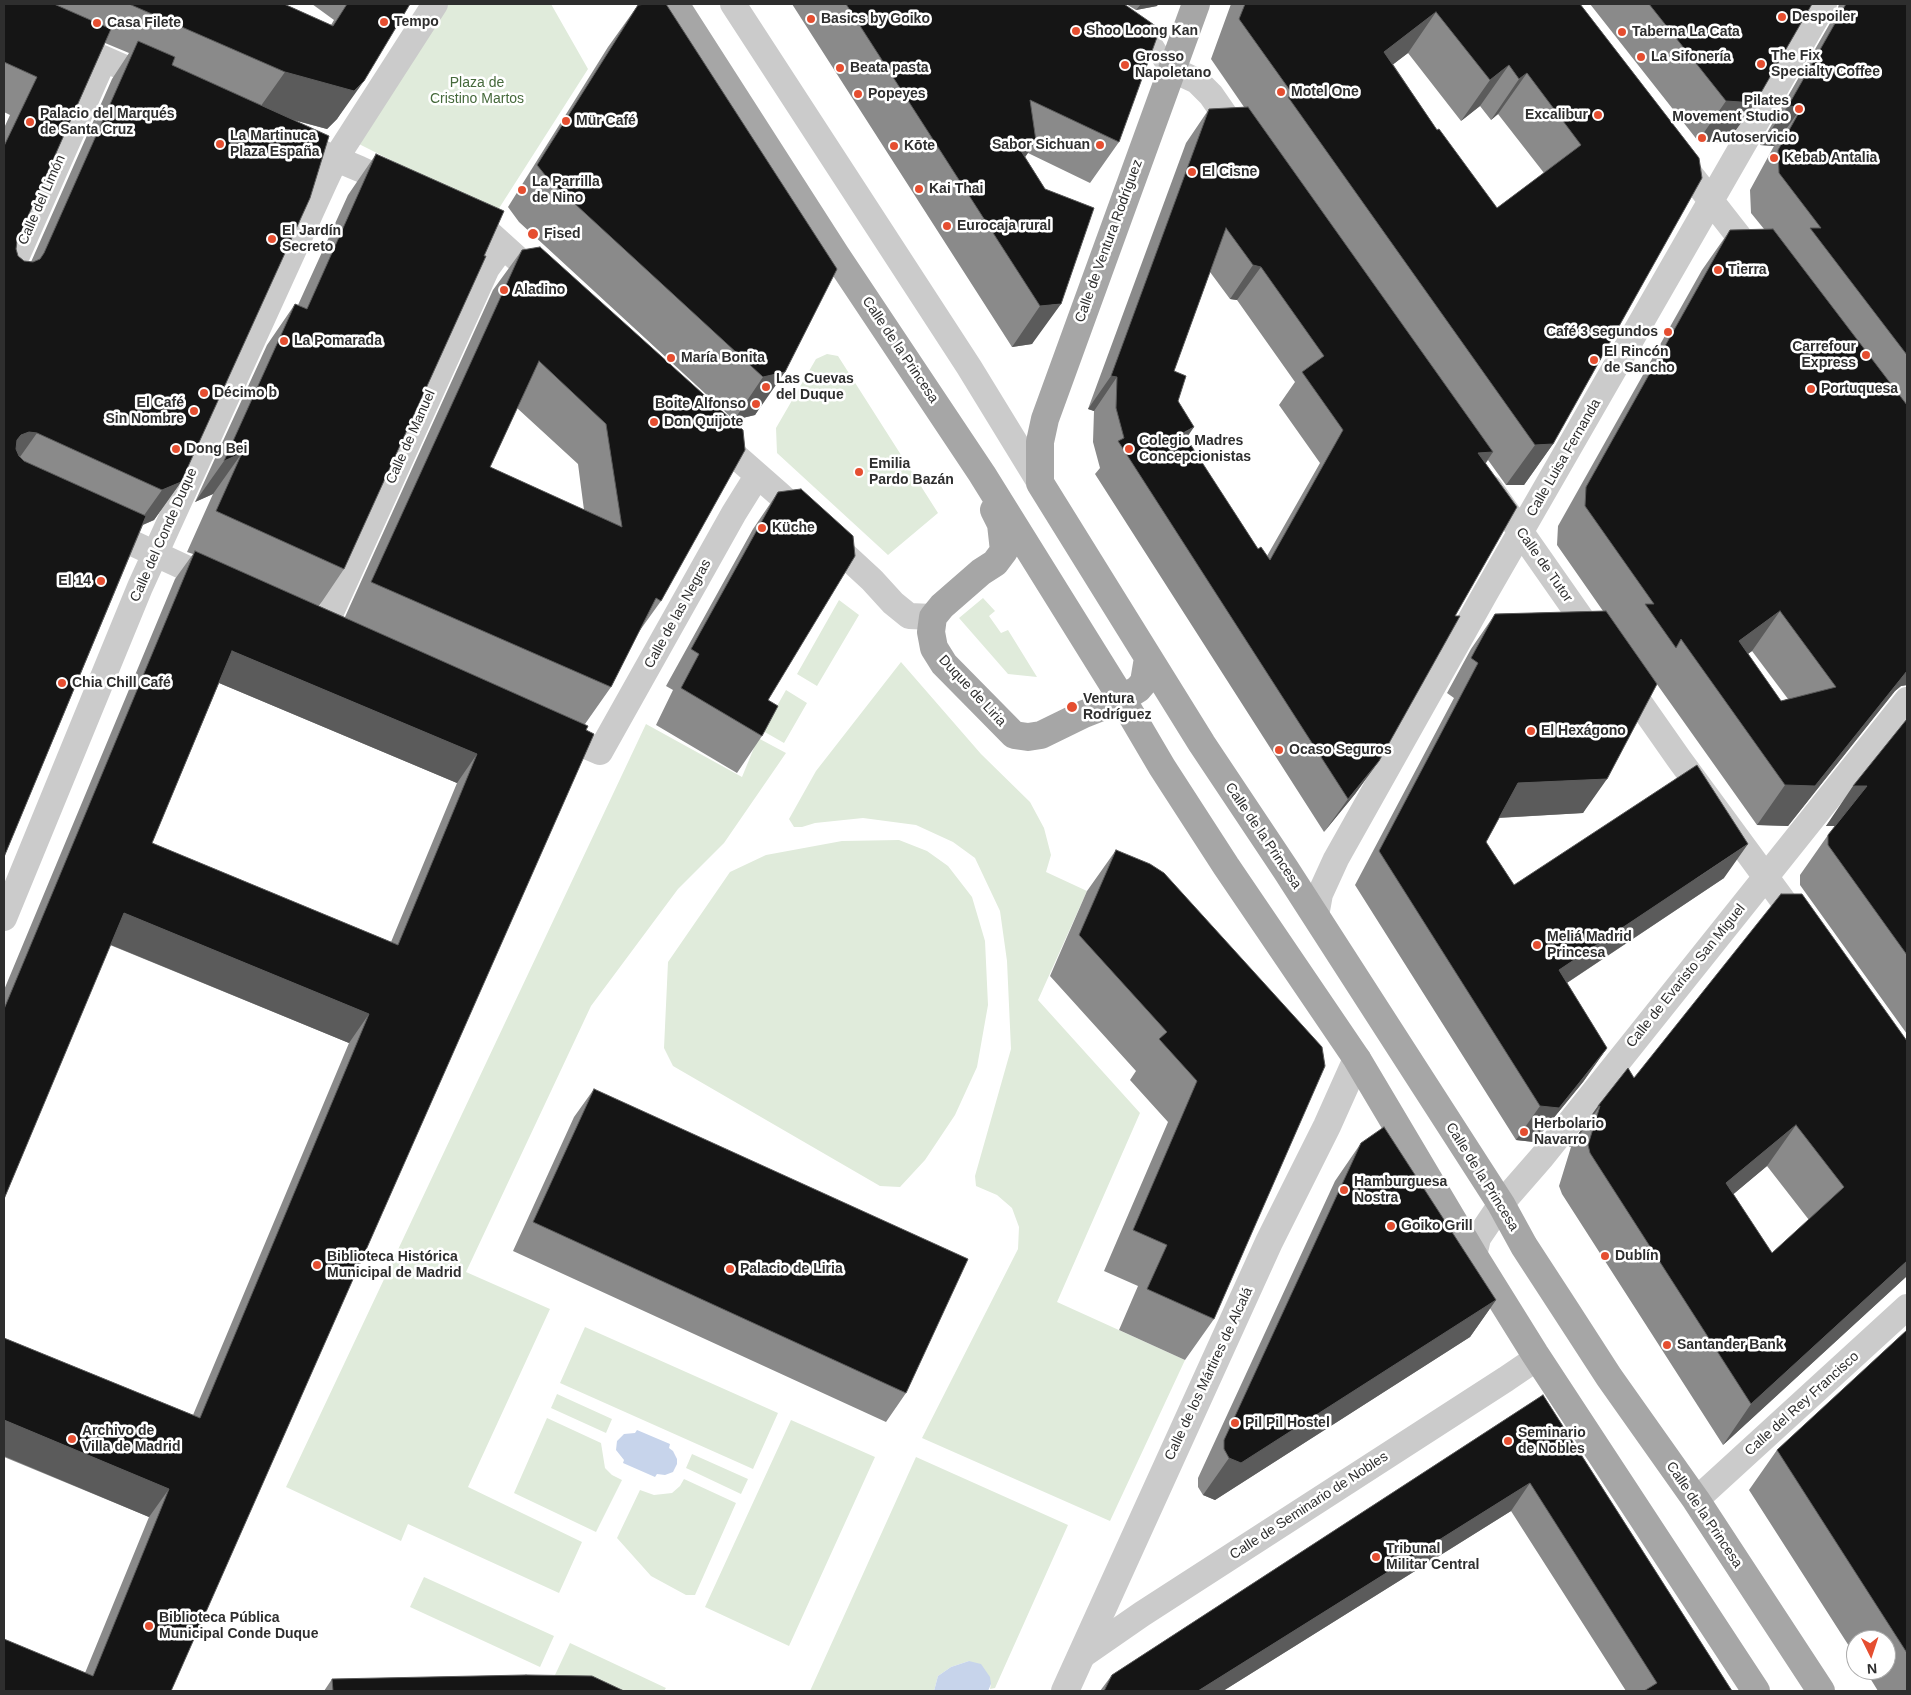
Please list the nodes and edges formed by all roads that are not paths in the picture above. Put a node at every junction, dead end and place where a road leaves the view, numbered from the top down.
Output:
1 (435, 4) edge
2 (675, 4) edge
3 (733, 4) edge
4 (1091, 4) edge
5 (1196, 4) edge
6 (1824, 4) edge
7 (4, 15) edge
8 (104, 59) junction
9 (1171, 73) junction
10 (175, 90) edge
11 (273, 133) edge
12 (1664, 140) edge
13 (336, 158) junction
14 (1257, 160) edge
15 (1712, 201) junction
16 (503, 246) junction
17 (1770, 277) edge
18 (4, 285) edge
19 (561, 298) edge
20 (698, 422) edge
21 (1476, 468) edge
22 (982, 474) junction
23 (757, 476) junction
24 (1040, 483) junction
25 (81, 519) edge
26 (1522, 532) junction
27 (155, 554) junction
28 (235, 590) edge
29 (933, 617) junction
30 (323, 630) edge
31 (1148, 658) junction
32 (1122, 699) junction
33 (1907, 700) edge
34 (538, 725) edge
35 (1766, 877) junction
36 (1316, 916) junction
37 (4, 918) edge
38 (1817, 947) edge
39 (1357, 1059) junction
40 (1501, 1204) junction
41 (1474, 1256) junction
42 (1907, 1308) edge
43 (1535, 1354) junction
44 (1696, 1500) junction
45 (1080, 1657) junction
46 (1065, 1691) edge
47 (1756, 1691) edge
48 (1821, 1691) edge

1 - 13 street
2 - 22 main road, Calle de la Princesa
3 - 24 street, Calle de la Princesa
4 - 9 street
5 - 9 main road, Calle de Ventura Rodríguez
6 - 15 street, Calle Luisa Fernanda
7 - 8 street
8 - 10 street
8 - 18 street, Calle del Limón
9 - 14 street
9 - 24 main road, Calle de Ventura Rodríguez
11 - 13 street
12 - 15 street
13 - 16 street
13 - 27 street, Calle del Conde Duque
15 - 17 street
15 - 26 street, Calle Luisa Fernanda
16 - 19 street
16 - 30 street, Calle de Manuel
20 - 23 street
21 - 26 street, Calle de Tutor
22 - 29 main road
22 - 32 main road, Calle de la Princesa
23 - 29 street
23 - 34 street, Calle de las Negras
24 - 31 main road, Calle de la Princesa
25 - 27 street
26 - 35 street, Calle de Tutor
26 - 36 street, Calle Luisa Fernanda
27 - 28 street
27 - 37 street, Calle del Conde Duque
29 - 32 main road, Duque de Liria
31 - 32 main road
31 - 36 main road, Calle de la Princesa
32 - 39 main road, Calle de la Princesa
33 - 35 street, Calle de Evaristo San Miguel
35 - 38 street, Calle de Tutor
35 - 40 street, Calle de Evaristo San Miguel
36 - 40 main road, Calle de la Princesa
39 - 41 main road, Calle de la Princesa
39 - 45 street, Calle de los Mártires de Alcalá
40 - 41 street, Calle de Evaristo San Miguel
40 - 44 main road, Calle de la Princesa
41 - 43 main road, Calle de la Princesa
42 - 44 street, Calle del Rey Francisco
43 - 45 street, Calle de Seminario de Nobles
43 - 47 main road, Calle de la Princesa
44 - 48 main road, Calle de la Princesa
45 - 46 street, Calle de los Mártires de Alcalá

